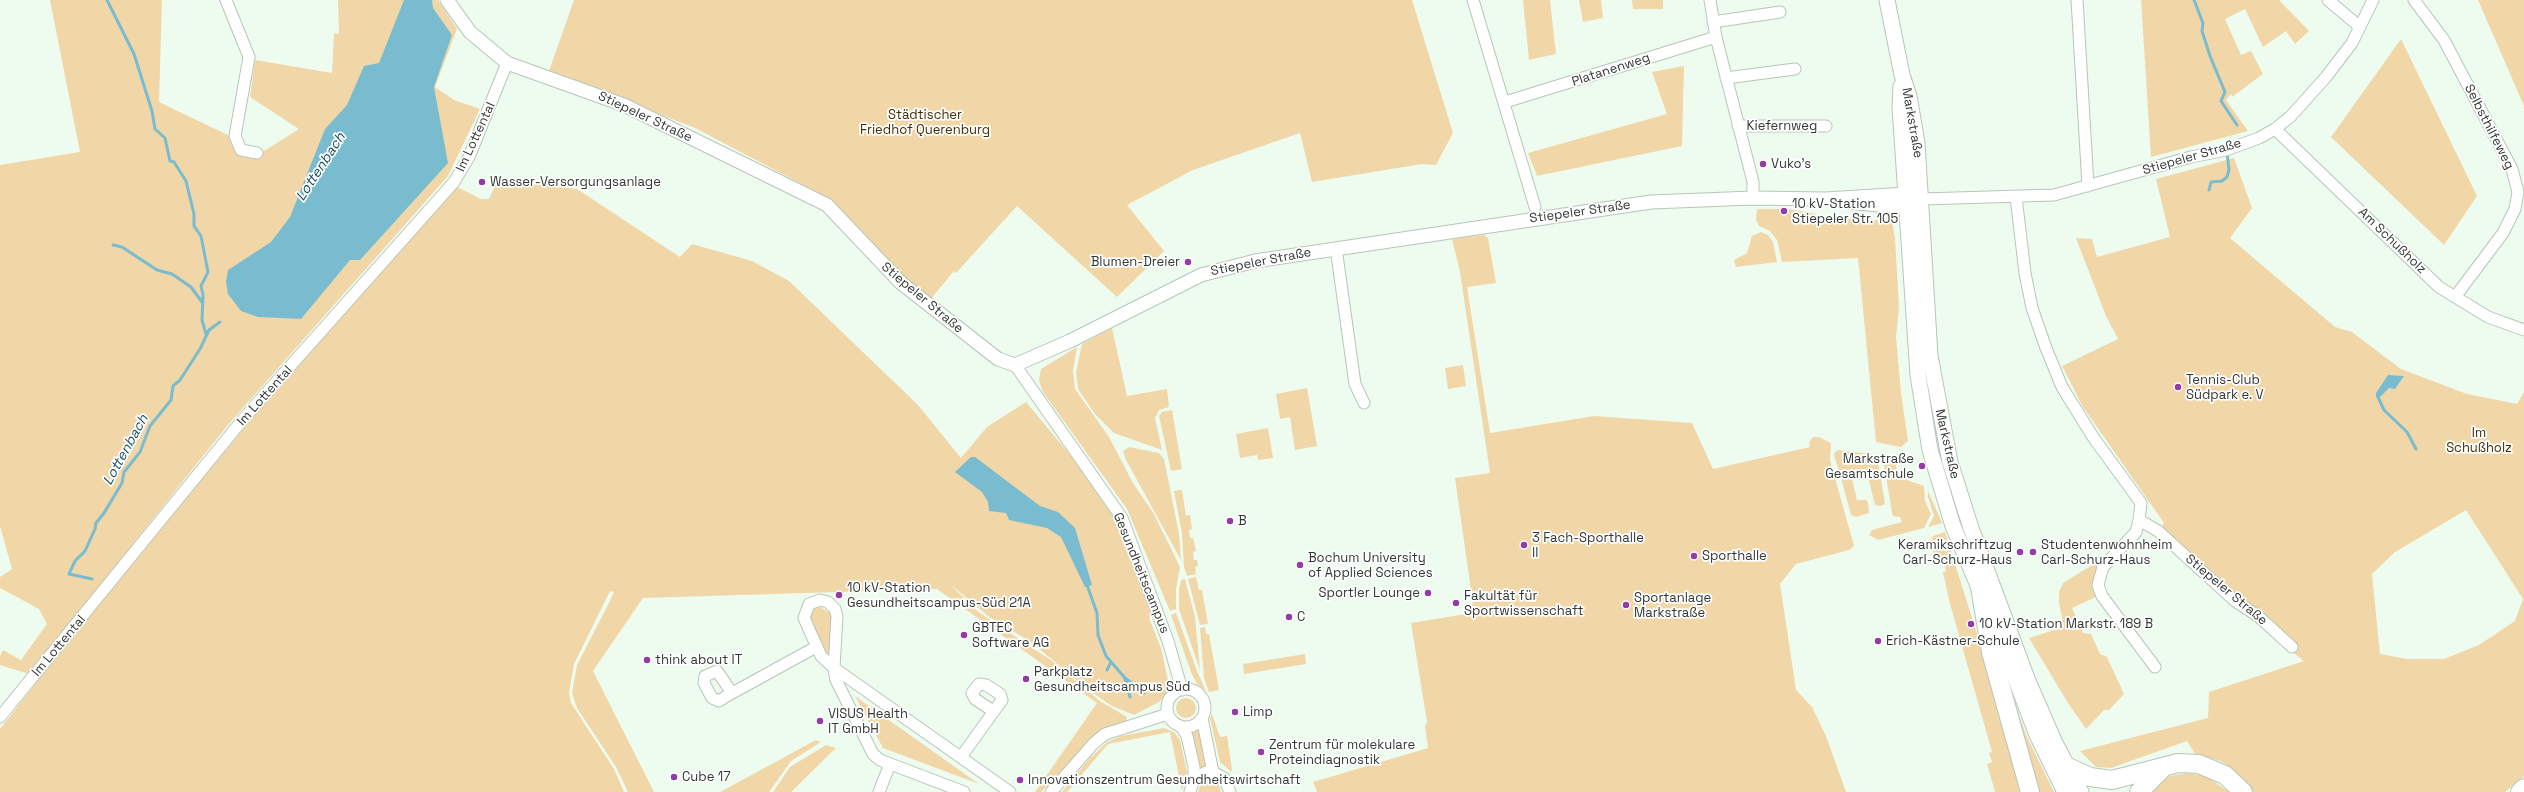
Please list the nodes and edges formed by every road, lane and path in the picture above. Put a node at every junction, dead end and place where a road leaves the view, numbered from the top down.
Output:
1 (226, 0) edge
2 (447, 0) edge
3 (1473, 0) edge
4 (1710, 0) edge
5 (1887, 0) edge
6 (2077, 0) edge
7 (2328, 0) edge
8 (2373, 0) edge
9 (2414, 0) edge
10 (1780, 12) dead end
11 (1713, 22) junction
12 (2360, 27) junction
13 (1716, 37) junction
14 (507, 63) junction
15 (1795, 69) dead end
16 (1902, 75) junction
17 (1726, 78) junction
18 (1505, 102) junction
19 (1738, 126) junction
20 (1826, 126) dead end
21 (2276, 129) junction
22 (257, 153) dead end
23 (2088, 186) junction
24 (2016, 197) junction
25 (1753, 198) junction
26 (1922, 199) junction
27 (1907, 200) junction
28 (1535, 207) dead end
29 (1336, 248) junction
30 (2455, 297) junction
31 (2524, 330) edge
32 (1015, 365) junction
33 (1364, 403) dead end
34 (2139, 520) junction
35 (1980, 587) junction
36 (816, 647) junction
37 (2292, 647) dead end
38 (2155, 667) dead end
39 (834, 668) junction
40 (1182, 690) junction
41 (732, 694) dead end
42 (2, 708) edge
43 (993, 711) dead end
44 (1168, 714) junction
45 (1202, 718) junction
46 (1181, 726) junction
47 (961, 757) junction
48 (890, 764) junction
49 (2066, 766) junction
50 (1213, 772) junction
51 (1194, 779) junction
52 (2135, 784) edge
53 (2524, 788) edge
54 (879, 792) edge
55 (964, 792) edge
56 (1010, 792) edge
57 (1051, 792) edge
58 (1190, 792) edge
59 (1230, 792) edge
60 (2030, 792) edge
61 (2065, 792) edge
62 (2081, 792) edge
63 (2114, 792) edge
64 (2242, 792) edge
65 (2520, 792) edge

1 - 22 street
2 - 14 street
3 - 18 street
4 - 11 street, Kiefernweg
5 - 16 main road, Markstraße
6 - 23 street
7 - 12 street
8 - 12 street, Stiepeler Straße
9 - 30 street, Selbsthilfeweg
10 - 11 street
11 - 13 street, Kiefernweg
12 - 21 street, Stiepeler Straße
13 - 17 street, Kiefernweg
13 - 18 street, Platanenweg
14 - 32 street, Stiepeler Straße
14 - 42 street, Im Lottental
15 - 17 street
16 - 26 main road, Markstraße
16 - 27 main road, Markstraße
17 - 19 street, Kiefernweg
18 - 28 street
19 - 20 street, Kiefernweg
19 - 25 street, Kiefernweg
21 - 23 street, Stiepeler Straße
21 - 30 street, Am Schußholz
23 - 24 street, Stiepeler Straße
24 - 26 street, Stiepeler Straße
24 - 34 street
25 - 27 street, Stiepeler Straße
25 - 29 street, Stiepeler Straße
26 - 27 street, Stiepeler Straße
26 - 49 main road, Markstraße
27 - 35 main road, Markstraße
29 - 32 street, Stiepeler Straße
29 - 33 street
30 - 31 street, Am Schußholz
32 - 40 street, Gesundheitscampus
34 - 37 street, Stiepeler Straße
34 - 38 street
35 - 60 highway
35 - 61 main road, Markstraße
36 - 39 street
36 - 39 street
36 - 41 street
39 - 47 street
39 - 48 street
40 - 44 street
40 - 45 street
43 - 47 street
44 - 46 street
44 - 57 street
45 - 46 street
45 - 50 street
46 - 51 street
47 - 56 street
48 - 54 street
48 - 55 street
49 - 52 highway
49 - 62 main road, Markstraße
50 - 51 street
50 - 59 street
51 - 58 street
52 - 63 highway
52 - 64 highway
53 - 65 highway

